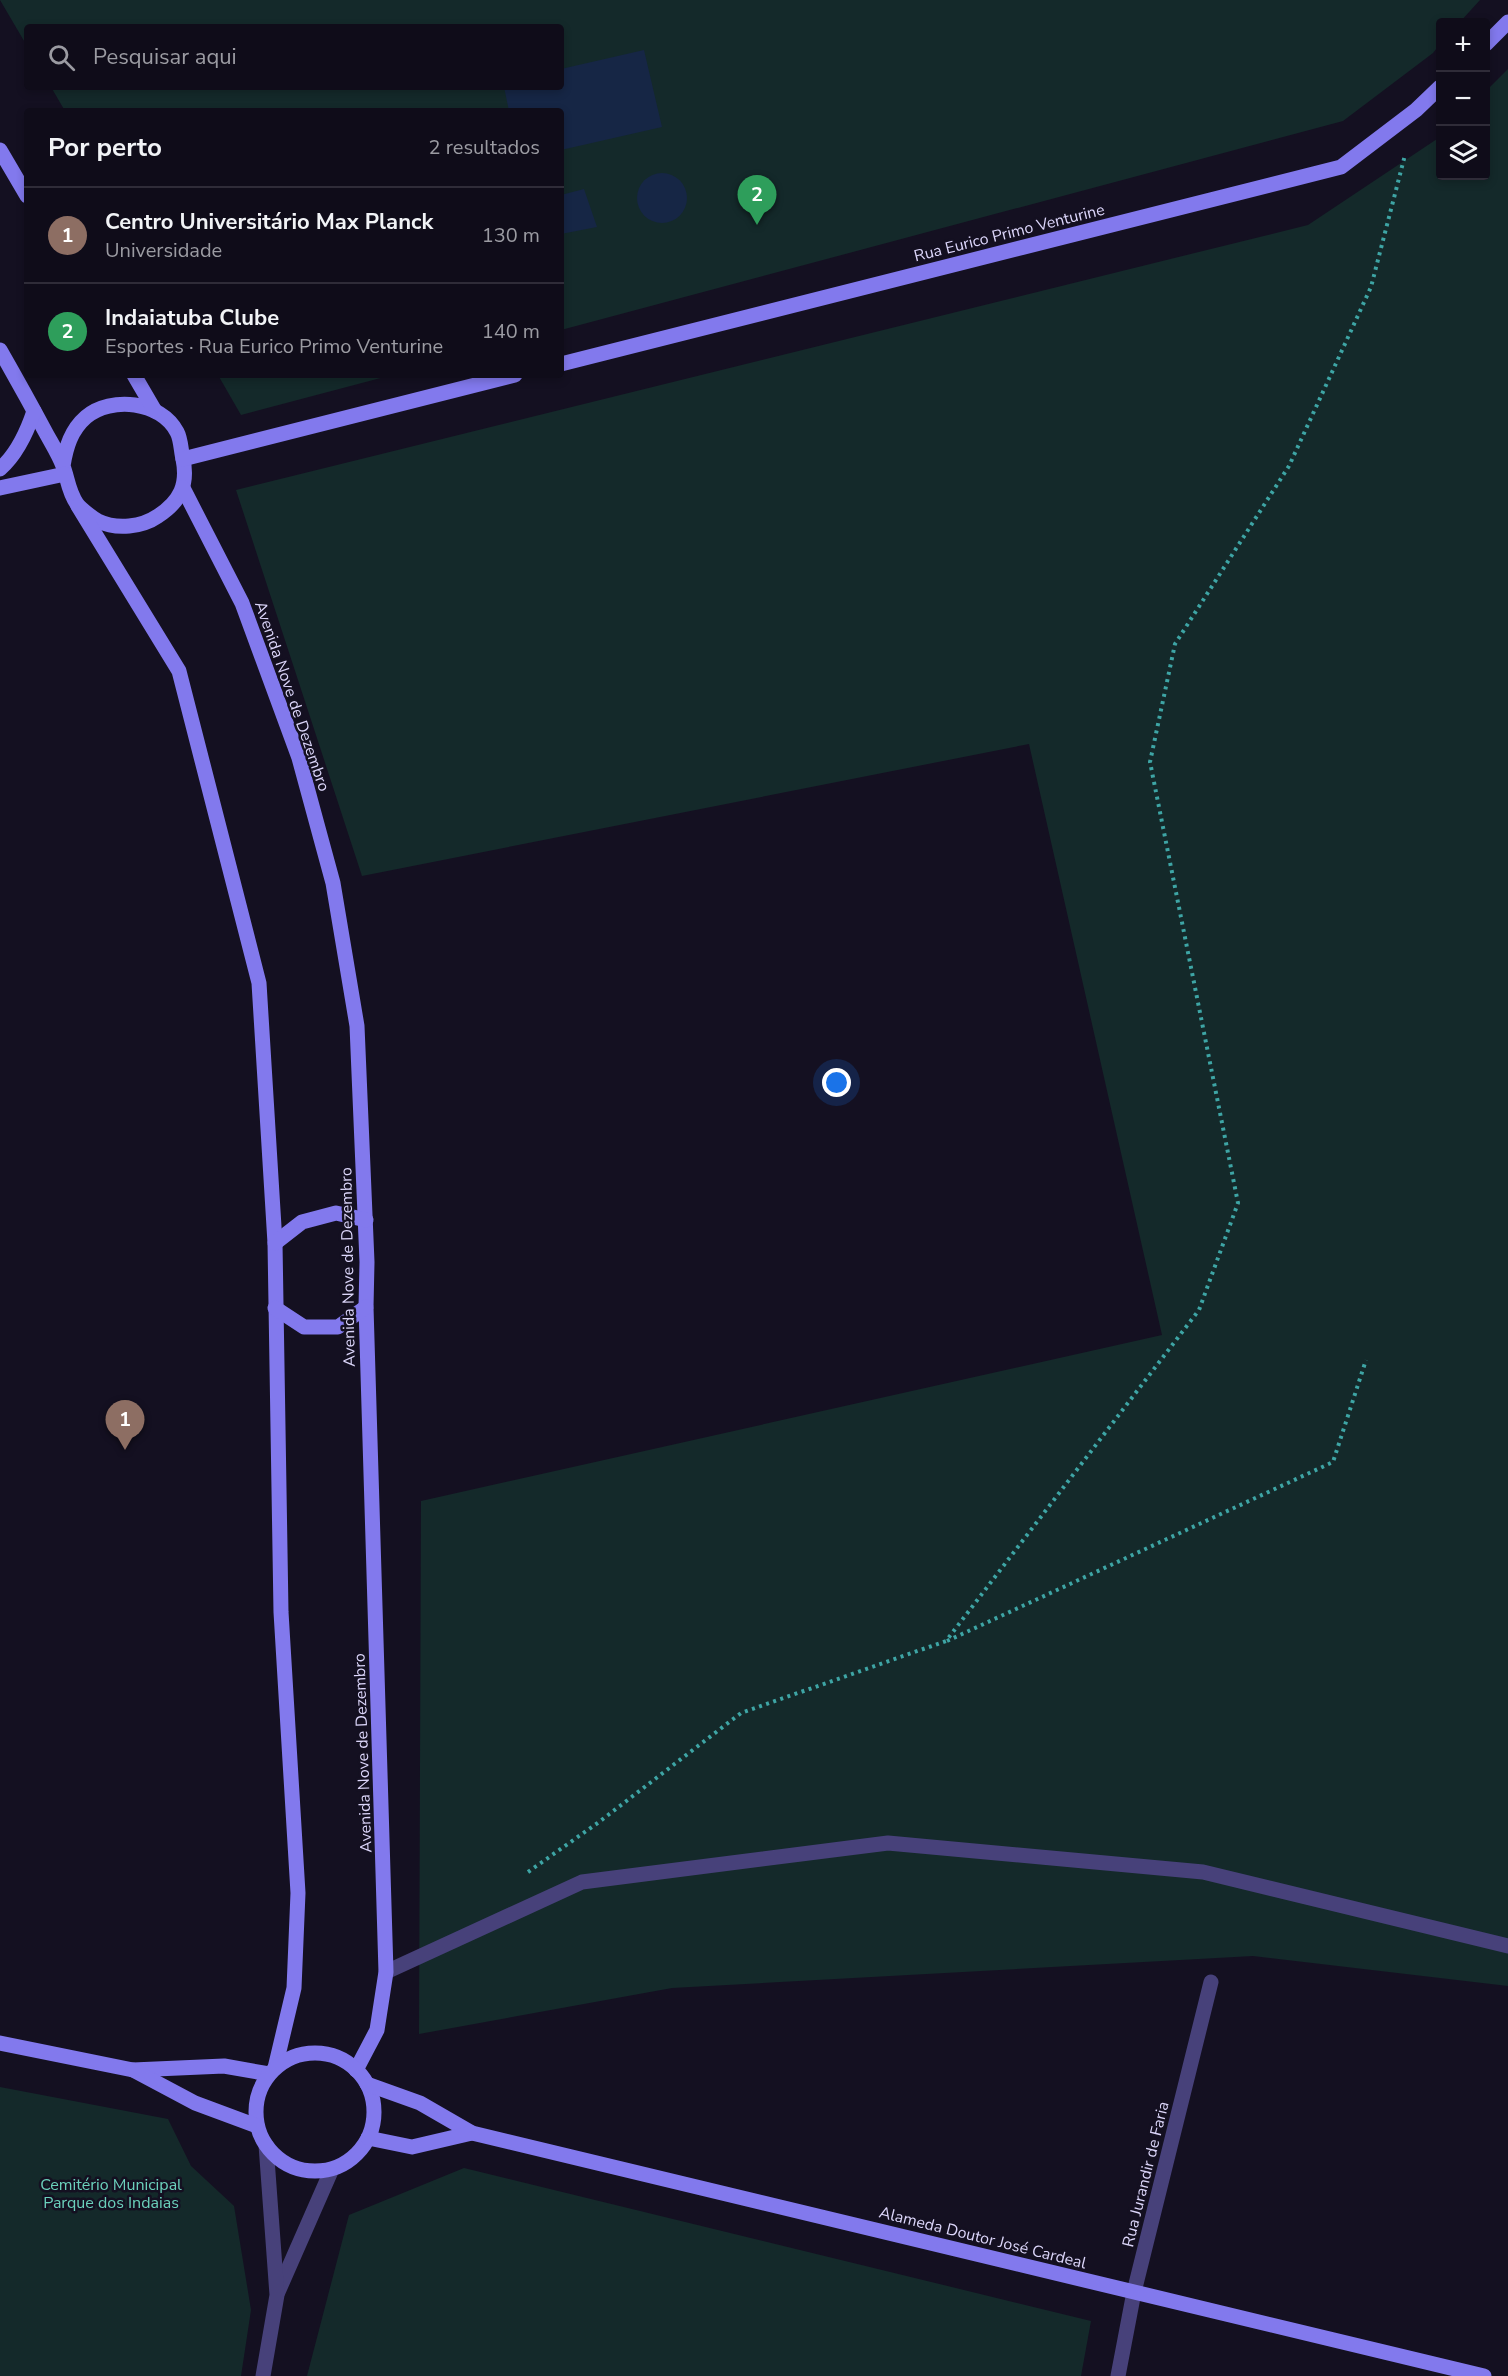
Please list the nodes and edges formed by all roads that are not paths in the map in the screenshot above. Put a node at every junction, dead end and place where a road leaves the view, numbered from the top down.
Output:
1 (1508, 22) edge
2 (1490, 39) edge
3 (1436, 91) edge
4 (0, 150) edge
5 (24, 191) edge
6 (0, 350) edge
7 (564, 363) edge
8 (136, 378) edge
9 (503, 378) edge
10 (34, 411) junction
11 (155, 411) junction
12 (183, 459) junction
13 (0, 469) edge
14 (64, 470) junction
15 (185, 481) junction
16 (0, 488) edge
17 (78, 506) junction
18 (366, 1220) junction
19 (275, 1243) junction
20 (366, 1307) junction
21 (275, 1308) junction
22 (1508, 1946) edge
23 (386, 1972) junction
24 (1211, 1982) dead end
25 (0, 2043) edge
26 (133, 2070) junction
27 (357, 2070) junction
28 (272, 2071) junction
29 (367, 2084) junction
30 (258, 2126) junction
31 (472, 2133) junction
32 (368, 2138) junction
33 (266, 2145) junction
34 (332, 2169) junction
35 (1134, 2292) junction
36 (277, 2295) junction
37 (263, 2376) edge
38 (1118, 2376) edge
39 (1484, 2376) edge

1 - 2 main road
3 - 7 main road, Rua Eurico Primo Venturine
4 - 5 main road
6 - 10 main road
8 - 11 main road
9 - 12 main road
10 - 13 main road
10 - 14 main road
11 - 12 main road
11 - 14 main road
12 - 15 main road
14 - 16 main road
14 - 17 main road
15 - 17 main road
15 - 18 main road, Avenida Nove de Dezembro
17 - 19 main road
18 - 19 main road
18 - 20 main road, Avenida Nove de Dezembro
19 - 21 main road
20 - 21 main road
20 - 23 main road, Avenida Nove de Dezembro
21 - 28 main road
22 - 23 street
23 - 27 main road, Avenida Nove de Dezembro
24 - 35 street, Rua Jurandir de Faria
25 - 26 main road
26 - 28 main road
26 - 30 main road
27 - 28 main road
27 - 29 main road
28 - 30 main road
29 - 31 main road, Alameda Doutor José Cardeal
29 - 32 main road
30 - 33 main road
31 - 32 main road, Alameda Doutor José Cardeal
31 - 35 main road, Alameda Doutor José Cardeal
32 - 34 main road
33 - 34 main road
33 - 36 street
34 - 36 street
35 - 38 street, Rua Jurandir de Faria
35 - 39 main road, Alameda Doutor José Cardeal
36 - 37 street

